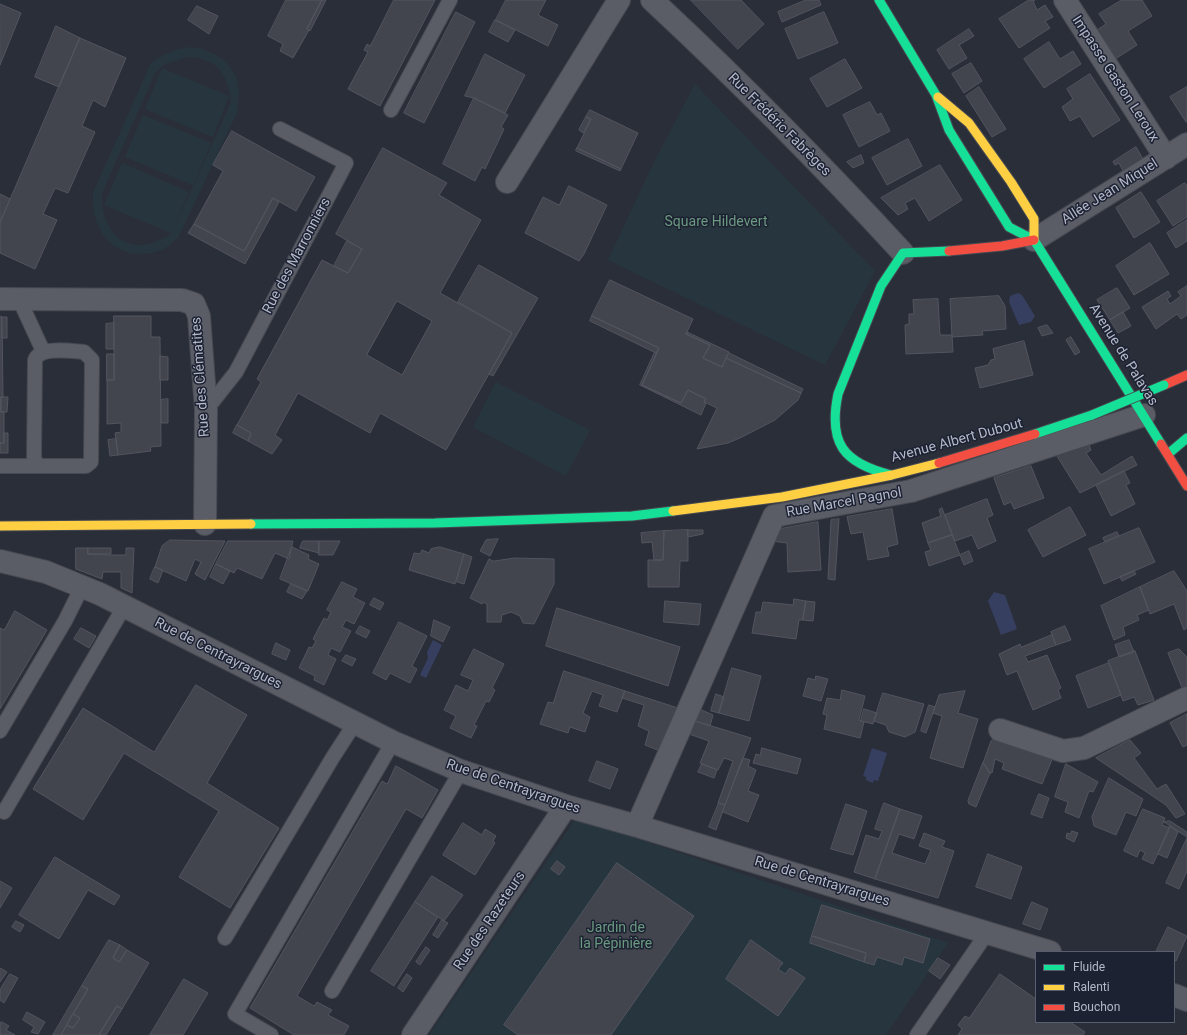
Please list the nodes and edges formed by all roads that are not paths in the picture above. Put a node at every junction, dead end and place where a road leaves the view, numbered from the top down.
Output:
1 (450, 0) edge
2 (619, 0) edge
3 (652, 0) edge
4 (879, 0) edge
5 (1065, 0) edge
6 (936, 95) junction
7 (391, 110) dead end
8 (280, 129) dead end
9 (1187, 144) edge
10 (1166, 158) junction
11 (508, 182) dead end
12 (1034, 240) junction
13 (903, 253) junction
14 (9, 299) edge
15 (42, 351) junction
16 (1187, 375) edge
17 (206, 410) junction
18 (1144, 415) junction
19 (1187, 438) edge
20 (1168, 454) junction
21 (37, 465) junction
22 (0, 466) edge
23 (892, 475) junction
24 (1187, 486) edge
25 (205, 524) junction
26 (0, 526) edge
27 (0, 561) edge
28 (82, 587) junction
29 (124, 607) junction
30 (1187, 698) edge
31 (355, 723) junction
32 (1000, 730) dead end
33 (0, 731) edge
34 (393, 742) junction
35 (461, 771) junction
36 (566, 806) junction
37 (4, 812) dead end
38 (637, 826) junction
39 (987, 933) junction
40 (225, 938) dead end
41 (1047, 951) edge
42 (332, 991) dead end
43 (1175, 995) edge
44 (1187, 1000) edge
45 (271, 1035) edge
46 (413, 1035) edge
47 (917, 1035) edge

1 - 7 lane
2 - 11 street
3 - 13 street, Rue Frédéric Fabrèges
4 - 6 street
5 - 10 street, Impasse Gaston Leroux
6 - 12 street
6 - 12 street
8 - 17 lane, Rue des Marronniers
9 - 10 street, Allée Jean Miquel
10 - 12 street, Allée Jean Miquel
12 - 13 street
12 - 18 street, Avenue de Palavas
13 - 23 street, Avenue Albert Dubout
14 - 15 lane
14 - 17 street, Rue des Clématites
15 - 21 lane
15 - 21 lane
16 - 23 street, Avenue Albert Dubout, bridge
17 - 25 street, Rue des Clématites
18 - 20 street, Avenue de Palavas
18 - 38 street, Rue Marcel Pagnol
19 - 20 street
20 - 24 street, Avenue de Palavas
21 - 22 lane
23 - 25 street
25 - 26 street
27 - 28 street, Rue de Centrayrargues
28 - 29 street, Rue de Centrayrargues
28 - 33 lane
29 - 31 street, Rue de Centrayrargues
29 - 37 lane
30 - 32 street
31 - 34 street, Rue de Centrayrargues
31 - 40 lane
34 - 35 street, Rue de Centrayrargues
34 - 45 lane
35 - 36 street, Rue de Centrayrargues
35 - 42 lane
36 - 38 street, Rue de Centrayrargues
36 - 46 street, Rue des Razeteurs
38 - 39 street, Rue de Centrayrargues
39 - 41 street, Rue de Centrayrargues
39 - 47 lane
43 - 44 street

